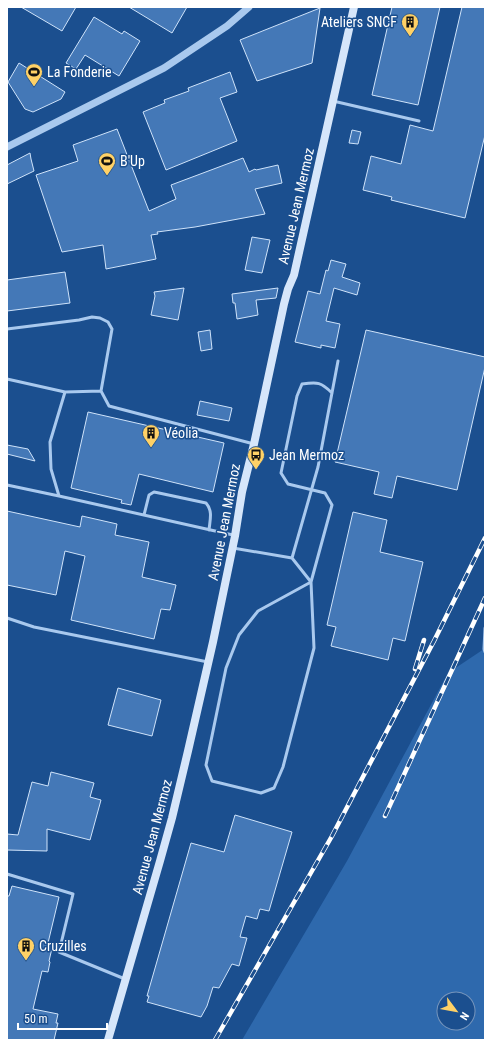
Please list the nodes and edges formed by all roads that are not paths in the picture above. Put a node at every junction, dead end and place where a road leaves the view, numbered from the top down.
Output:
1 (249, 7) edge
2 (354, 7) edge
3 (332, 101) junction
4 (419, 120) dead end
5 (7, 147) edge
6 (7, 329) edge
7 (338, 361) dead end
8 (7, 379) edge
9 (101, 391) junction
10 (64, 392) junction
11 (332, 393) junction
12 (254, 444) junction
13 (7, 485) edge
14 (312, 490) junction
15 (59, 496) junction
16 (144, 515) junction
17 (209, 530) junction
18 (235, 536) junction
19 (232, 548) junction
20 (292, 558) junction
21 (311, 582) junction
22 (7, 618) edge
23 (485, 628) edge
24 (485, 652) edge
25 (208, 662) junction
26 (7, 874) edge
27 (126, 980) junction
28 (108, 1040) edge

1 - 5 street
2 - 3 main road, Avenue Jean Mermoz
3 - 4 lane
3 - 12 main road, Avenue Jean Mermoz
6 - 9 lane
7 - 11 lane
8 - 10 lane
9 - 10 lane
9 - 12 lane
10 - 15 lane
11 - 14 lane
11 - 14 lane
12 - 18 main road, Avenue Jean Mermoz
13 - 15 lane
14 - 20 lane
14 - 21 lane
15 - 16 lane
16 - 17 lane
16 - 17 lane
17 - 18 lane
18 - 19 main road, Avenue Jean Mermoz
19 - 20 lane
19 - 25 main road, Avenue Jean Mermoz
20 - 21 lane
21 - 21 lane
22 - 25 lane
23 - 24 lane
25 - 27 main road, Avenue Jean Mermoz
26 - 27 lane
27 - 28 main road, Avenue Jean Mermoz

